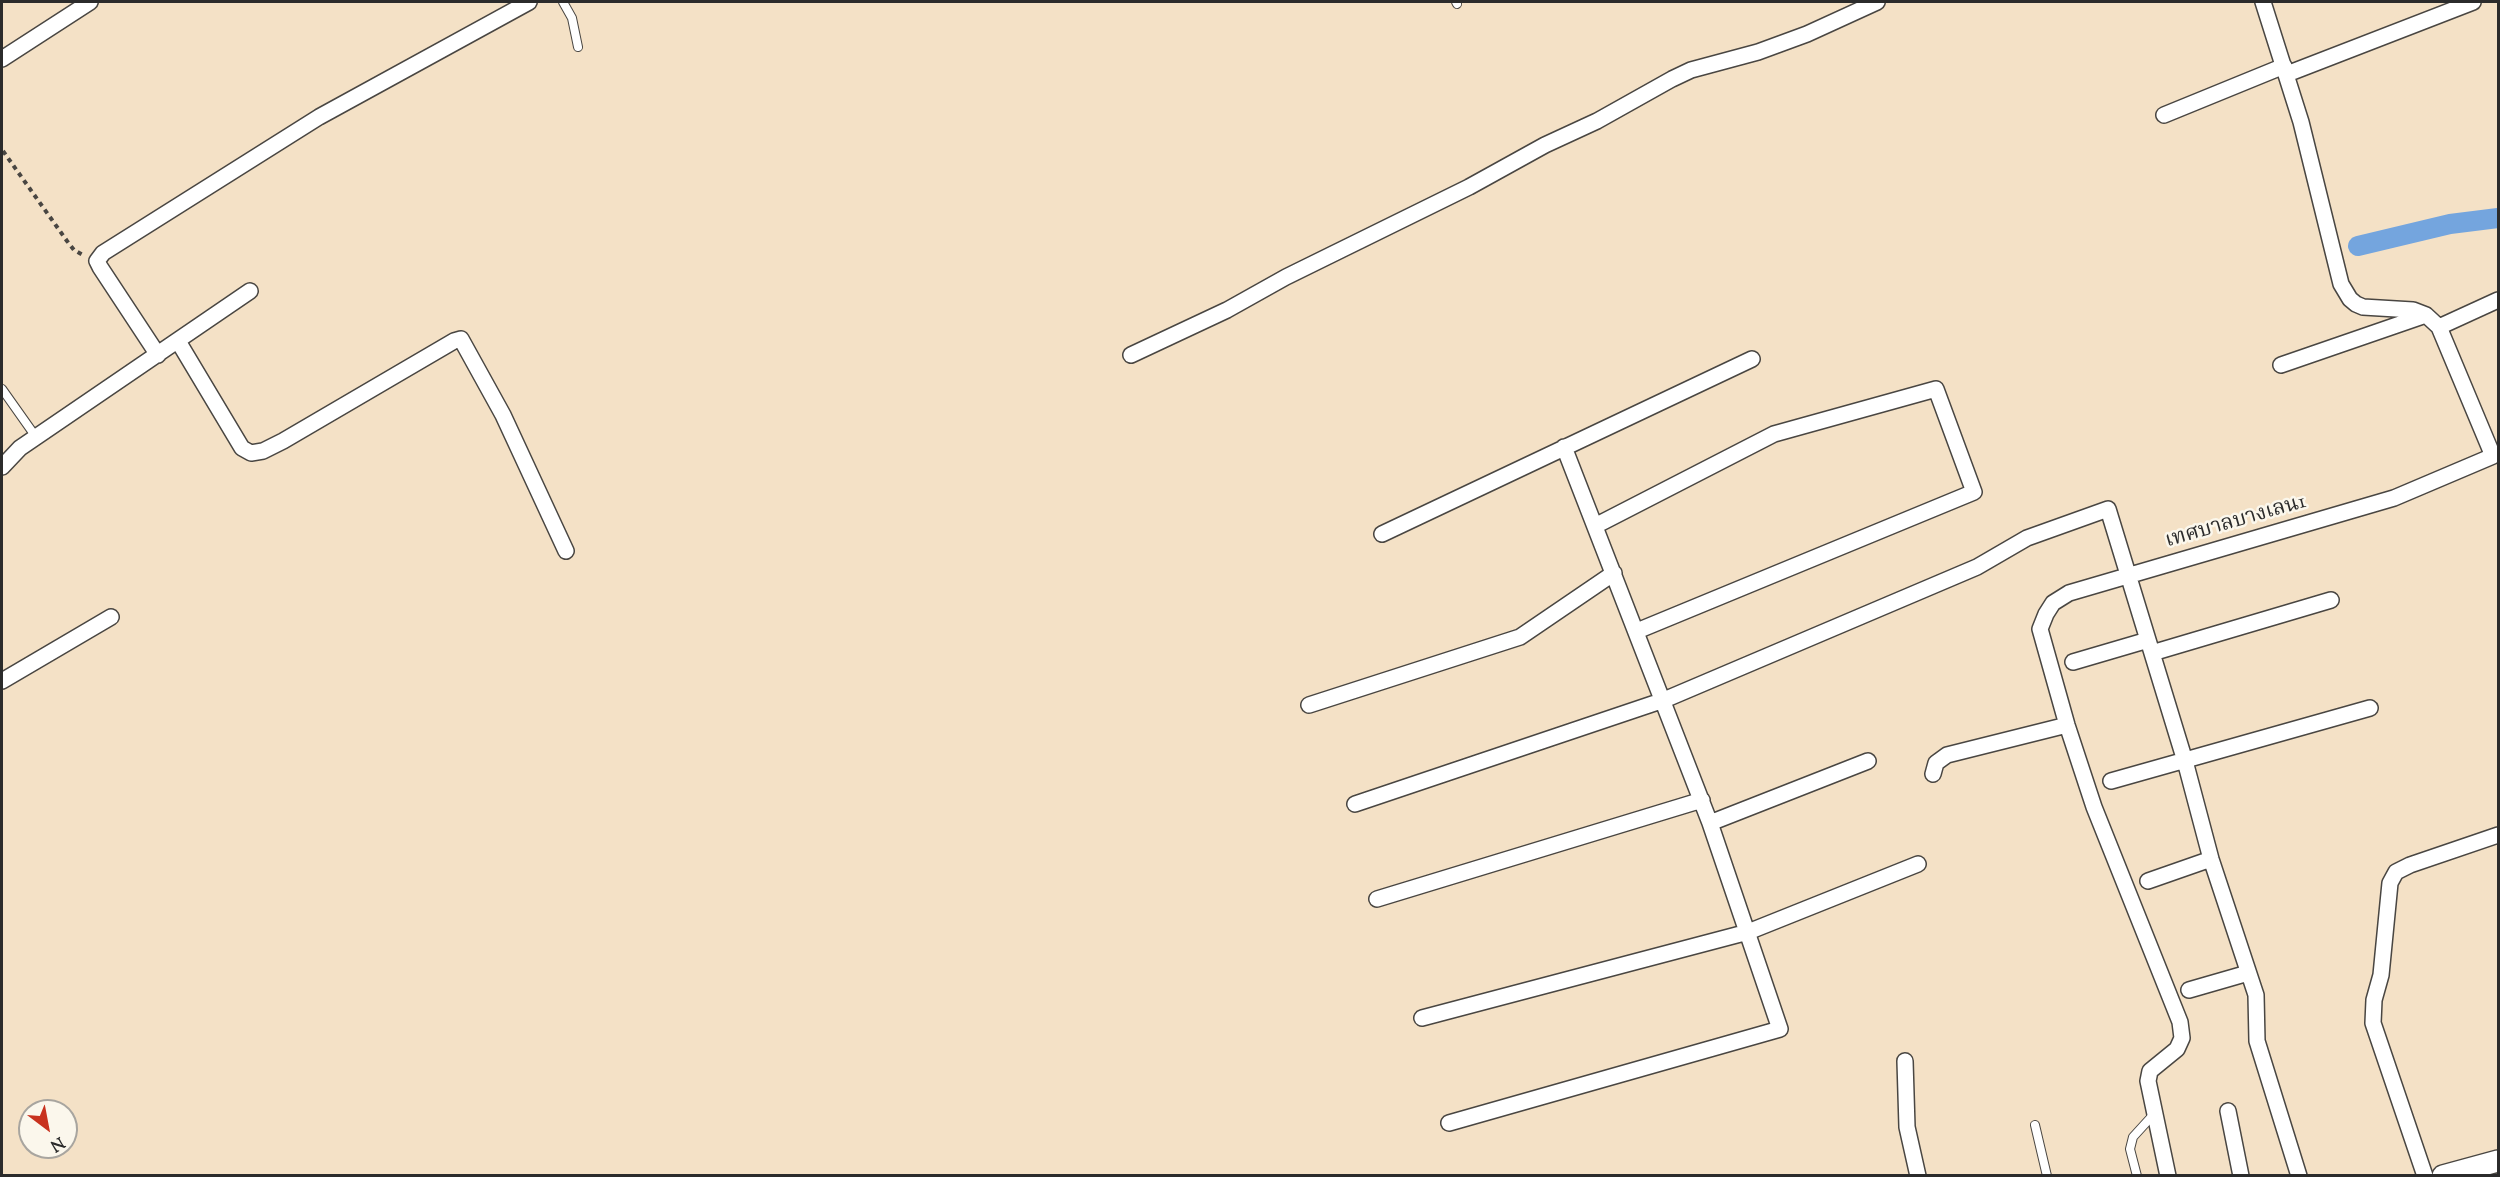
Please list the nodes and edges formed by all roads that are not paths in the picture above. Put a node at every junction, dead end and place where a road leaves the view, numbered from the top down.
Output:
1 (90, 2) edge
2 (529, 2) edge
3 (563, 2) edge
4 (1876, 2) edge
5 (2263, 2) edge
6 (2473, 2) edge
7 (578, 47) dead end
8 (2, 59) edge
9 (2285, 70) junction
10 (2164, 115) dead end
11 (250, 291) dead end
12 (2499, 300) edge
13 (2426, 315) junction
14 (2439, 327) junction
15 (178, 341) junction
16 (158, 355) junction
17 (1131, 355) dead end
18 (1752, 359) dead end
19 (2282, 364) dead end
20 (2, 389) edge
21 (36, 437) junction
22 (1564, 447) junction
23 (2496, 457) edge
24 (2, 467) edge
25 (1595, 525) junction
26 (1382, 534) dead end
27 (566, 551) dead end
28 (1614, 573) junction
29 (2129, 576) junction
30 (2331, 600) dead end
31 (111, 617) dead end
32 (1637, 631) junction
33 (2150, 646) junction
34 (2073, 662) dead end
35 (2, 681) edge
36 (1664, 700) junction
37 (1309, 705) dead end
38 (2370, 708) dead end
39 (2067, 725) junction
40 (2185, 760) junction
41 (1868, 761) dead end
42 (1933, 774) dead end
43 (2111, 781) dead end
44 (1702, 800) junction
45 (1355, 804) dead end
46 (1710, 822) junction
47 (2499, 835) edge
48 (2211, 859) junction
49 (1918, 864) dead end
50 (2148, 881) dead end
51 (1377, 899) dead end
52 (1748, 932) junction
53 (2248, 973) junction
54 (2189, 990) dead end
55 (1422, 1018) dead end
56 (1905, 1061) dead end
57 (2228, 1111) dead end
58 (2154, 1113) junction
59 (1449, 1123) dead end
60 (2036, 1125) dead end
61 (2499, 1161) edge
62 (1918, 1176) edge
63 (2047, 1176) edge
64 (2137, 1176) edge
65 (2168, 1176) edge
66 (2241, 1176) edge
67 (2299, 1176) edge
68 (2425, 1176) edge
69 (2443, 1176) edge

1 - 8 street
2 - 16 street
3 - 7 lane
4 - 17 street
5 - 9 street
6 - 9 street
9 - 10 street
9 - 13 street
11 - 15 street
12 - 14 street
13 - 14 street, เทศบาลบางเลน1
13 - 19 street
14 - 23 street, เทศบาลบางเลน1
15 - 16 street
15 - 27 street
16 - 21 street
18 - 22 street
20 - 21 lane
21 - 24 street
22 - 25 street
22 - 26 street
23 - 29 street, เทศบาลบางเลน1
25 - 28 street
25 - 32 street
28 - 32 street
28 - 37 street
29 - 33 street
29 - 36 street
29 - 39 street, เทศบาลบางเลน1
30 - 33 street
31 - 35 street
32 - 36 street
33 - 34 street
33 - 40 street
36 - 44 street
36 - 45 street
38 - 40 street
39 - 42 street
39 - 58 street, เทศบาลบางเลน1
40 - 43 street
40 - 48 street
41 - 46 street
44 - 46 street
44 - 51 street
46 - 52 street
47 - 68 street
48 - 50 street
48 - 53 street
49 - 52 street
52 - 55 street
52 - 59 street
53 - 54 street
53 - 67 street
56 - 62 street
57 - 66 street
58 - 64 lane
58 - 65 street, เทศบาลบางเลน1
60 - 63 lane
61 - 69 street

